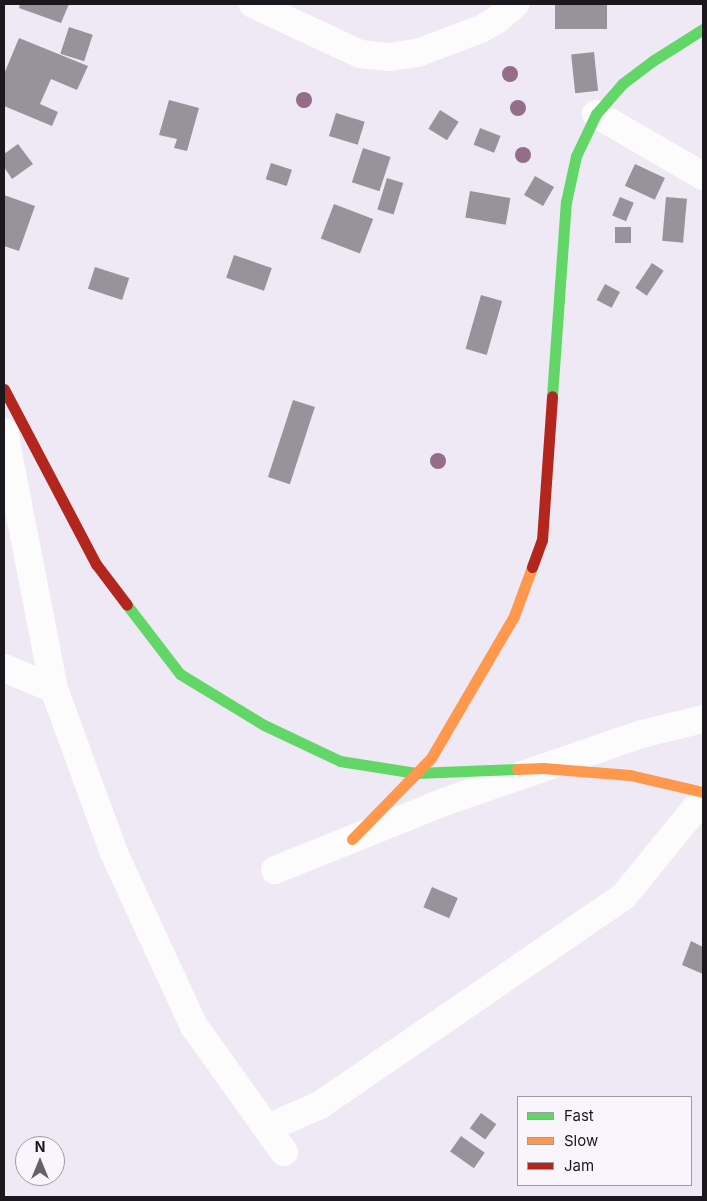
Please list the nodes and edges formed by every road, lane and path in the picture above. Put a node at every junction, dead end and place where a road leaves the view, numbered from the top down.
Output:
1 (253, 4) edge
2 (515, 4) edge
3 (703, 30) edge
4 (596, 114) junction
5 (703, 176) edge
6 (4, 389) edge
7 (4, 432) edge
8 (4, 668) edge
9 (54, 689) junction
10 (703, 719) edge
11 (543, 768) junction
12 (416, 773) junction
13 (703, 792) edge
14 (703, 799) edge
15 (352, 839) junction
16 (275, 870) dead end
17 (268, 1128) junction
18 (284, 1152) dead end

1 - 2 street
3 - 4 street
4 - 5 street
4 - 12 street
6 - 12 street
7 - 9 street
8 - 9 street
9 - 17 street
10 - 11 street
11 - 12 street
11 - 13 street
11 - 15 street
12 - 15 street
14 - 17 street
15 - 16 street
17 - 18 street

